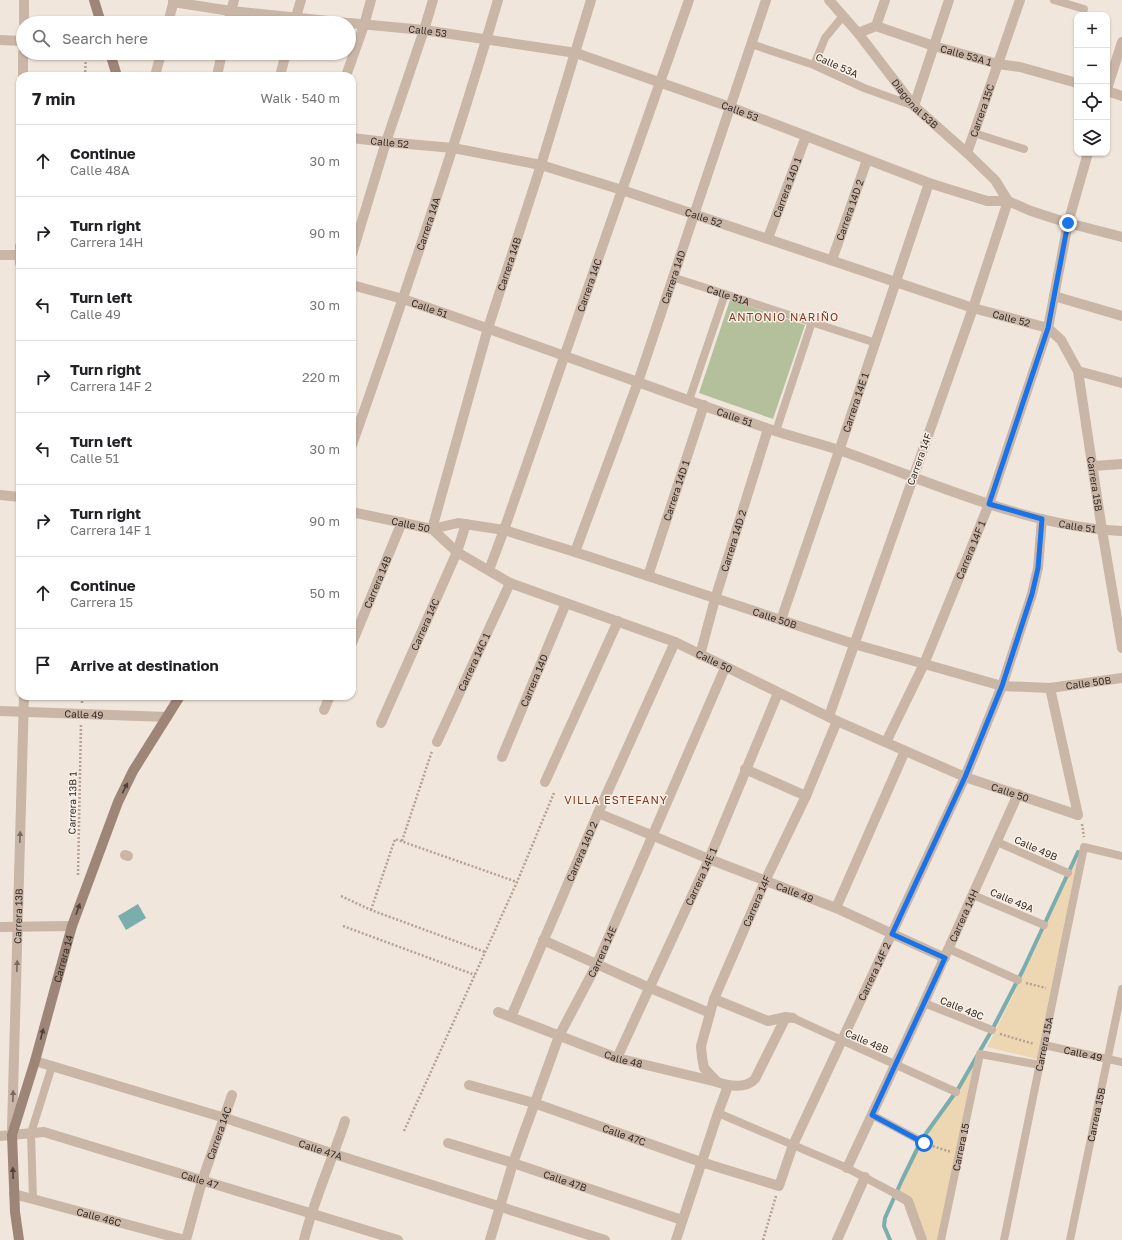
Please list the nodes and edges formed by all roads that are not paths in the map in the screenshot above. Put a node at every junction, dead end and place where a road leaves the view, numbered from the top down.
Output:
1 (24, 0) edge
2 (94, 0) edge
3 (234, 0) edge
4 (301, 0) edge
5 (371, 0) edge
6 (433, 0) edge
7 (498, 0) edge
8 (591, 0) edge
9 (689, 0) edge
10 (766, 0) edge
11 (829, 0) edge
12 (885, 0) edge
13 (950, 0) edge
14 (1020, 0) edge
15 (1054, 0) edge
16 (173, 1) edge
17 (1084, 9) dead end
18 (231, 11) junction
19 (24, 16) edge
20 (99, 16) edge
21 (170, 16) edge
22 (230, 16) edge
23 (267, 16) edge
24 (296, 16) edge
25 (843, 16) junction
26 (356, 24) edge
27 (364, 25) junction
28 (876, 26) junction
29 (424, 30) junction
30 (858, 33) junction
31 (0, 40) edge
32 (16, 40) edge
33 (487, 40) junction
34 (1122, 42) edge
35 (751, 44) junction
36 (934, 46) junction
37 (356, 48) edge
38 (576, 53) junction
39 (23, 60) edge
40 (112, 60) edge
41 (159, 60) edge
42 (220, 60) edge
43 (284, 60) edge
44 (352, 60) edge
45 (998, 64) junction
46 (814, 65) junction
47 (23, 72) edge
48 (116, 72) edge
49 (156, 72) edge
50 (218, 72) edge
51 (281, 72) edge
52 (347, 72) edge
53 (1074, 82) edge
54 (660, 84) junction
55 (1109, 84) edge
56 (1110, 91) edge
57 (1122, 96) edge
58 (914, 106) junction
59 (730, 107) junction
60 (974, 133) junction
61 (806, 136) junction
62 (356, 138) edge
63 (386, 142) junction
64 (453, 148) junction
65 (1024, 148) dead end
66 (967, 153) junction
67 (1087, 156) edge
68 (867, 160) junction
69 (541, 165) junction
70 (929, 183) junction
71 (622, 190) junction
72 (1008, 201) junction
73 (693, 214) junction
74 (1068, 223) junction
75 (1122, 237) edge
76 (768, 238) junction
77 (356, 241) edge
78 (0, 255) edge
79 (16, 255) edge
80 (832, 260) junction
81 (672, 277) junction
82 (896, 283) junction
83 (356, 286) edge
84 (725, 294) junction
85 (1054, 296) junction
86 (403, 299) junction
87 (973, 308) junction
88 (1122, 316) edge
89 (812, 322) junction
90 (488, 328) junction
91 (1048, 328) junction
92 (876, 343) junction
93 (564, 356) junction
94 (1078, 371) junction
95 (638, 382) junction
96 (1122, 383) edge
97 (689, 400) junction
98 (704, 405) junction
99 (772, 430) junction
100 (356, 434) edge
101 (840, 451) junction
102 (1122, 464) edge
103 (1092, 466) junction
104 (913, 476) junction
105 (0, 496) edge
106 (16, 497) edge
107 (989, 504) junction
108 (356, 513) edge
109 (1042, 519) junction
110 (402, 522) junction
111 (466, 524) junction
112 (432, 529) junction
113 (504, 530) junction
114 (1102, 530) junction
115 (1122, 531) edge
116 (457, 552) junction
117 (575, 552) junction
118 (489, 570) junction
119 (648, 576) junction
120 (510, 583) junction
121 (715, 599) junction
122 (566, 604) junction
123 (781, 620) junction
124 (618, 621) junction
125 (356, 633) edge
126 (675, 642) junction
127 (854, 644) junction
128 (1122, 648) edge
129 (700, 654) junction
130 (924, 664) junction
131 (725, 668) junction
132 (1122, 678) edge
133 (1002, 686) junction
134 (1050, 688) junction
135 (778, 693) junction
136 (24, 700) edge
137 (178, 700) edge
138 (328, 700) edge
139 (324, 710) dead end
140 (0, 711) edge
141 (24, 711) junction
142 (167, 717) junction
143 (833, 718) junction
144 (381, 723) dead end
145 (437, 742) dead end
146 (886, 742) junction
147 (905, 751) junction
148 (502, 757) dead end
149 (745, 770) junction
150 (965, 777) junction
151 (544, 782) dead end
152 (1018, 794) junction
153 (806, 796) junction
154 (598, 813) junction
155 (653, 835) junction
156 (997, 842) junction
157 (1122, 856) edge
158 (709, 859) junction
159 (1068, 873) dead end
160 (765, 881) junction
161 (973, 894) junction
162 (836, 908) junction
163 (1044, 925) dead end
164 (72, 926) junction
165 (0, 927) edge
166 (18, 927) junction
167 (892, 934) junction
168 (543, 940) junction
169 (947, 953) junction
170 (597, 964) junction
171 (1018, 980) road end
172 (650, 988) junction
173 (1122, 989) edge
174 (714, 999) junction
175 (924, 1003) junction
176 (498, 1012) dead end
177 (710, 1013) junction
178 (511, 1017) junction
179 (789, 1018) junction
180 (992, 1030) road end
181 (559, 1036) junction
182 (841, 1041) junction
183 (1044, 1045) junction
184 (617, 1058) junction
185 (1107, 1059) junction
186 (35, 1061) junction
187 (1122, 1062) edge
188 (896, 1065) junction
189 (1040, 1065) junction
190 (52, 1066) junction
191 (717, 1082) junction
192 (470, 1085) dead end
193 (728, 1086) junction
194 (956, 1092) dead end
195 (232, 1096) dead end
196 (534, 1103) junction
197 (718, 1112) junction
198 (872, 1115) junction
199 (225, 1118) junction
200 (345, 1121) dead end
201 (31, 1133) junction
202 (12, 1135) junction
203 (0, 1136) edge
204 (921, 1141) road end
205 (448, 1143) dead end
206 (794, 1145) junction
207 (334, 1154) junction
208 (701, 1162) junction
209 (513, 1163) junction
210 (847, 1168) junction
211 (865, 1177) junction
212 (202, 1181) junction
213 (779, 1186) joint
214 (14, 1194) junction
215 (896, 1194) joint
216 (33, 1199) junction
217 (500, 1206) junction
218 (310, 1213) junction
219 (682, 1220) junction
220 (19, 1240) edge
221 (185, 1240) edge
222 (304, 1240) edge
223 (398, 1240) edge
224 (490, 1240) edge
225 (605, 1240) edge
226 (676, 1240) edge
227 (837, 1240) edge
228 (922, 1240) edge
229 (941, 1240) edge
230 (1004, 1240) edge
231 (1070, 1240) edge

1 - 19 street
2 - 20 main road
3 - 18 street
4 - 24 street
5 - 27 street
6 - 29 street
7 - 33 street, Carrera 14A
8 - 38 street, Carrera 14B
9 - 54 street, Carrera 14C
10 - 35 street, Carrera 14D
11 - 25 street, Diagonal 53B
12 - 28 street
13 - 36 street
14 - 45 street, Carrera 15C
15 - 17 lane
16 - 18 street, Calle 53
16 - 21 street
18 - 22 street
18 - 23 street, Calle 53
25 - 30 street, Diagonal 53B
25 - 46 lane
26 - 27 street, Calle 53
27 - 29 street, Calle 53
27 - 37 street
28 - 30 street
28 - 36 street, Calle 53A 1
29 - 33 street, Calle 53
29 - 63 street
30 - 58 street, Diagonal 53B
31 - 32 street
33 - 38 street, Calle 53
33 - 64 street, Carrera 14A
34 - 55 street
35 - 46 lane, Calle 53A
35 - 59 street, Carrera 14D
36 - 45 street, Calle 53A 1
36 - 58 street
38 - 54 street, Calle 53
38 - 69 street, Carrera 14B
39 - 47 street
40 - 48 main road
41 - 49 street
42 - 50 street
43 - 51 street
44 - 52 street
45 - 53 street, Calle 53A 1
45 - 60 street, Carrera 15C
46 - 58 lane, Calle 53A
54 - 59 street, Calle 53
54 - 71 street, Carrera 14C
56 - 57 street
58 - 66 street, Diagonal 53B
59 - 61 street, Calle 53
59 - 73 street, Carrera 14D
60 - 65 lane
60 - 66 street, Carrera 15C
61 - 68 street, Calle 53
61 - 76 street, Carrera 14D 1
62 - 63 street, Calle 52
63 - 64 street, Calle 52
63 - 77 street
64 - 69 street, Calle 52
64 - 86 street, Carrera 14A
66 - 72 street, Diagonal 53B
67 - 74 street
68 - 70 street, Calle 53
68 - 80 street, Carrera 14D 2
69 - 71 street, Calle 52
69 - 90 street, Carrera 14B
70 - 72 street, Calle 53
70 - 82 street, Carrera 14E 1
71 - 73 street, Calle 52
71 - 93 street, Carrera 14C
72 - 74 street, Calle 53
72 - 87 street, Carrera 14F
73 - 76 street, Calle 52
73 - 81 street, Carrera 14D
74 - 75 street, Calle 53
74 - 85 street
76 - 80 street, Calle 52
78 - 79 street
80 - 82 street, Calle 52
81 - 84 lane, Calle 51A
81 - 95 street, Carrera 14D
82 - 87 street, Calle 52
82 - 92 street, Carrera 14E 1
83 - 86 street, Calle 51
84 - 89 lane, Calle 51A
84 - 97 lane
85 - 88 street
85 - 91 street
86 - 90 street, Calle 51
86 - 100 street, Carrera 14A
87 - 91 street, Calle 52
87 - 104 street, Carrera 14F
89 - 92 lane, Calle 51A
89 - 99 lane, Carrera 14D 2
90 - 93 street, Calle 51
90 - 112 street, Carrera 14B
91 - 94 street, Carrera 15B
91 - 107 street, Carrera 14F 1
92 - 101 street, Carrera 14E 1
93 - 95 street, Calle 51
93 - 113 street, Carrera 14C
94 - 96 street
94 - 103 street, Carrera 15B
95 - 97 street, Calle 51
95 - 117 street, Carrera 14D
97 - 98 street, Calle 51
98 - 99 street, Calle 51
98 - 119 street, Carrera 14D 1
99 - 101 street, Calle 51
99 - 121 street, Carrera 14D 2
101 - 104 street, Calle 51
101 - 123 street, Carrera 14E 1
102 - 103 street
103 - 114 street, Carrera 15B
104 - 107 street, Calle 51
104 - 127 street, Carrera 14F
105 - 106 street
107 - 109 street, Calle 51
107 - 130 street, Carrera 14F 1
108 - 110 street, Calle 50
109 - 114 street, Calle 51
109 - 133 street, Carrera 14F 2
110 - 112 street, Calle 50
110 - 125 street, Carrera 14B
111 - 112 street, Calle 50B
111 - 113 street, Calle 50B
111 - 116 street, Carrera 14C
112 - 116 street, Calle 50
113 - 117 street, Calle 50B
113 - 118 street, Carrera 14C
114 - 115 street, Calle 51
114 - 128 street, Carrera 15B
116 - 118 street, Calle 50
116 - 144 street, Carrera 14C
117 - 119 street, Calle 50B
118 - 120 street, Calle 50
119 - 121 street, Calle 50B
120 - 122 street, Calle 50
120 - 145 street, Carrera 14C 1
121 - 123 street, Calle 50B
121 - 129 street, Carrera 14D 2
122 - 124 street, Calle 50
122 - 148 street, Carrera 14D
123 - 127 street, Calle 50B
124 - 126 street, Calle 50
124 - 151 street
126 - 129 street, Calle 50
126 - 154 street, Carrera 14D 2
127 - 130 street, Calle 50B
127 - 143 street, Carrera 14F
129 - 131 street, Calle 50
130 - 133 street, Calle 50B
130 - 146 street, Carrera 14F 1
131 - 135 street, Calle 50
131 - 155 street, Carrera 14E
132 - 134 street, Calle 50B
133 - 134 street, Calle 50B
133 - 150 street, Carrera 14F 2
134 - 152 street, Calle 50
135 - 143 street, Calle 50
135 - 149 street, Carrera 14E 1
136 - 141 street, Carrera 13B
137 - 142 main road, Carrera 14
138 - 139 street
140 - 141 street, Calle 49
141 - 142 street, Calle 49
166 -> 141 street, Carrera 13B
164 -> 142 main road, Carrera 14
143 - 146 street, Calle 50
143 - 153 street, Carrera 14F
146 - 147 street, Calle 50
147 - 150 street, Calle 50
147 - 162 street
149 - 153 street
149 - 158 street, Carrera 14E 1
150 - 152 street, Calle 50
150 - 167 street, Carrera 14F 2
152 - 156 street, Carrera 14H
153 - 160 street, Carrera 14F
154 - 155 street, Calle 49
154 - 168 street, Carrera 14D 2
155 - 158 street, Calle 49
155 - 170 street, Carrera 14E
156 - 159 lane, Calle 49B
156 - 161 street, Carrera 14H
157 - 183 lane, Carrera 15A
158 - 160 street, Calle 49
158 - 172 street, Carrera 14E 1
160 - 162 street, Calle 49
160 - 174 street, Carrera 14F
161 - 163 lane, Calle 49A
161 - 169 street, Carrera 14H
162 - 167 street, Calle 49
164 - 166 street
186 -> 164 main road, Carrera 14
165 - 166 street
202 -> 166 street, Carrera 13B
167 - 169 street, Calle 49
167 - 182 street, Carrera 14F 2
168 - 170 street
168 - 178 street, Carrera 14D 2
169 - 171 lane, Calle 49
169 - 175 street, Carrera 14H
170 - 172 street
170 - 181 street, Carrera 14E
172 - 177 street
172 - 184 street, Carrera 14E 1
173 - 185 lane, Carrera 15B
174 - 177 street, Carrera 14F
174 - 179 street
175 - 180 lane, Calle 48C
175 - 188 street, Carrera 14H
176 - 178 street, Calle 48
177 - 191 street, Carrera 14F
178 - 181 street, Calle 48
179 - 182 lane, Calle 48B
179 - 193 street, Calle 48
181 - 184 street, Calle 48
181 - 196 street, Carrera 14E
182 - 188 lane, Calle 48B
182 - 206 street, Carrera 14F 2
183 - 185 lane, Calle 49
183 - 189 lane, Carrera 15A
184 - 191 street, Calle 48
185 - 187 lane, Calle 49
185 - 231 lane, Carrera 15B
186 - 190 street, Calle 47A
186 - 202 main road, Carrera 14
188 - 194 lane, Calle 48B
188 - 198 street, Carrera 14H
189 - 229 lane, Carrera 15
189 - 230 lane, Carrera 15A
190 - 199 street, Calle 47A
190 - 201 lane
191 - 193 street, Calle 48
192 - 196 street, Calle 47C
193 - 197 street
195 - 199 street, Carrera 14C
196 - 208 street, Calle 47C
196 - 209 street, Carrera 14E
197 - 206 lane
197 - 208 street
198 - 204 lane
198 - 210 street, Carrera 14H
199 - 207 street, Calle 47A
199 - 212 street, Carrera 14C
200 - 207 street
201 - 202 street, Calle 47
201 - 212 street, Calle 47
201 - 216 lane
202 - 203 street, Calle 47
214 -> 202 main road, Carrera 14
205 - 209 street, Calle 47B
206 - 210 lane
206 - 213 street, Carrera 14F 2
207 - 217 street, Calle 47A
207 - 218 street
208 - 213 street, Calle 47C
208 - 219 street
209 - 217 street, Carrera 14E
209 - 219 street, Calle 47B
210 - 211 lane
211 - 215 lane
211 - 227 street
212 - 218 street, Calle 47
212 - 221 street, Carrera 14C
214 - 216 street, Calle 46C
214 - 220 main road, Carrera 14
215 - 228 street
216 - 221 street, Calle 46C
217 - 224 street, Carrera 14E
217 - 225 street, Calle 47A
218 - 222 street
218 - 223 street, Calle 47
219 - 226 street

